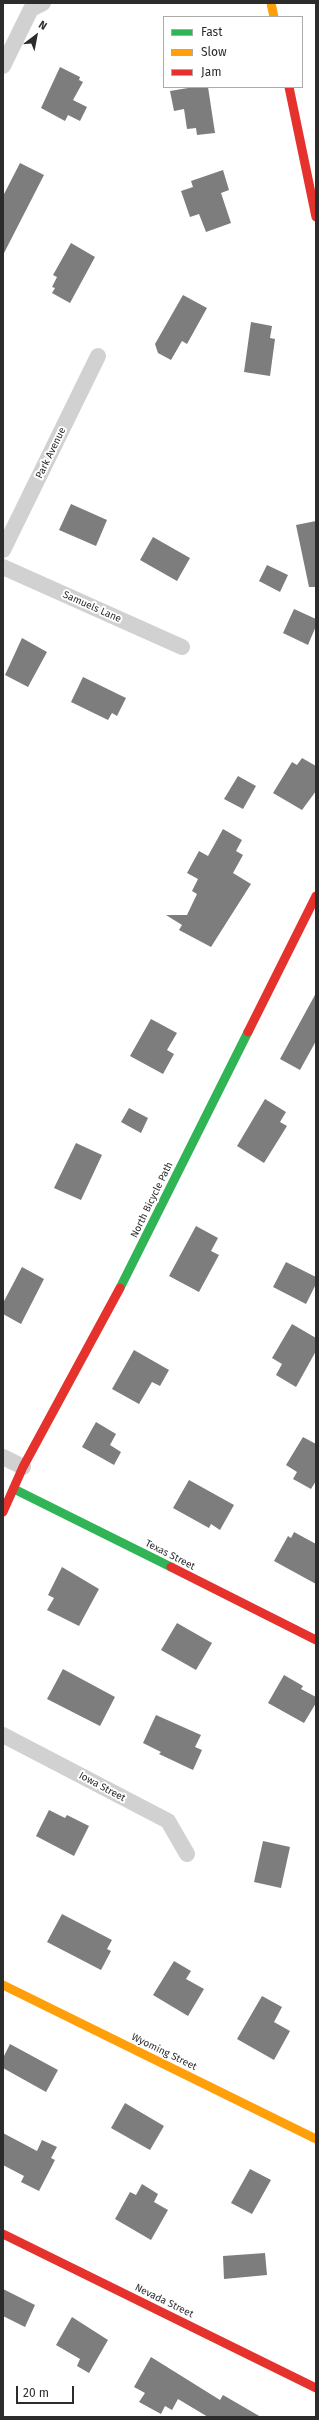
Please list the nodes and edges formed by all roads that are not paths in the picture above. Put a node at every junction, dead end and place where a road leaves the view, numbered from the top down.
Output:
1 (43, 3) edge
2 (271, 3) edge
3 (274, 16) edge
4 (3, 66) edge
5 (289, 88) edge
6 (316, 217) edge
7 (98, 356) dead end
8 (3, 550) edge
9 (3, 567) edge
10 (182, 647) dead end
11 (316, 896) edge
12 (3, 1457) edge
13 (23, 1467) junction
14 (14, 1489) junction
15 (3, 1512) edge
16 (316, 1640) edge
17 (3, 1735) edge
18 (187, 1854) dead end
19 (3, 1985) edge
20 (316, 2139) edge
21 (3, 2234) edge
22 (316, 2388) edge

1 - 4 street
2 - 3 street
5 - 6 street
7 - 8 street, Park Avenue
9 - 10 street, Samuels Lane
11 - 13 street, North Bicycle Path
12 - 13 street
13 - 14 street, North Bicycle Path
14 - 15 street, North Bicycle Path
14 - 16 street, Texas Street
17 - 18 street, Iowa Street
19 - 20 street, Wyoming Street
21 - 22 street, Nevada Street

